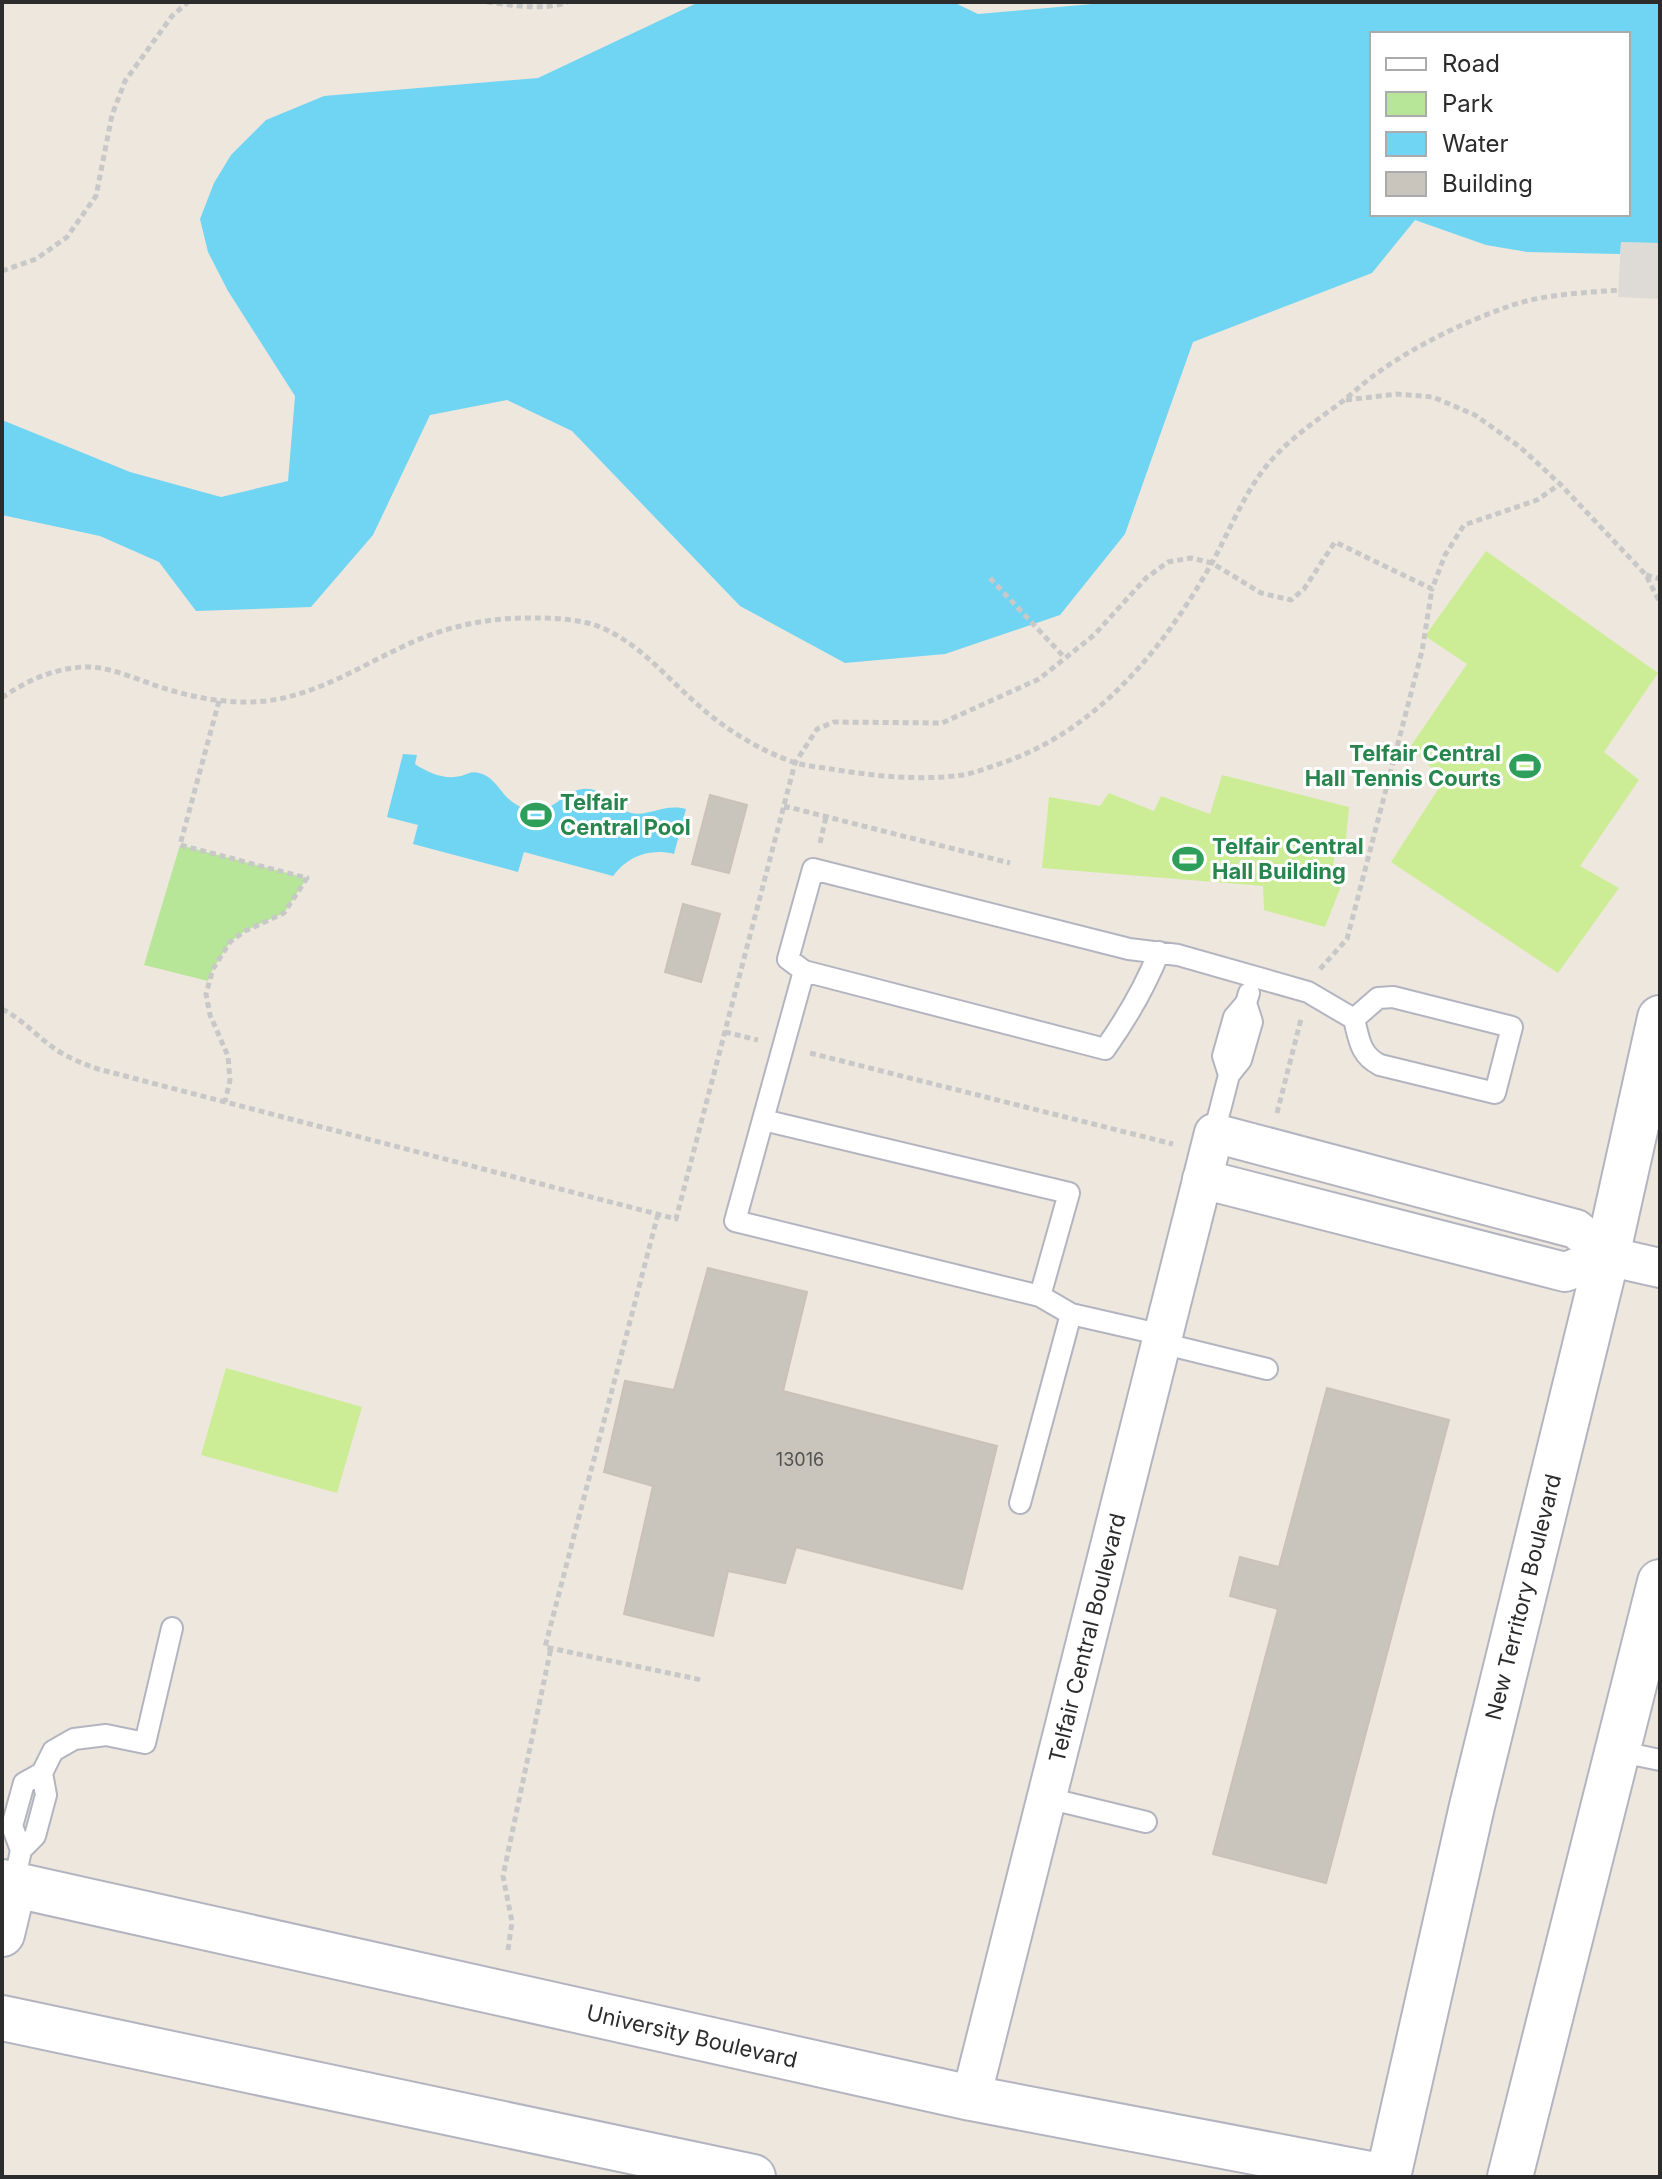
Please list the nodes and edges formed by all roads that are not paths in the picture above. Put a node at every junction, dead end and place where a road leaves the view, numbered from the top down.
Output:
1 (1159, 952) junction
2 (804, 971) junction
3 (1253, 978) junction
4 (1660, 1018) edge
5 (1354, 1019) junction
6 (763, 1120) junction
7 (1208, 1155) junction
8 (1382, 1177) junction
9 (1369, 1222) junction
10 (1607, 1256) junction
11 (1660, 1268) edge
12 (1040, 1296) junction
13 (1071, 1314) junction
14 (1162, 1339) junction
15 (1267, 1369) dead end
16 (1020, 1503) dead end
17 (1660, 1582) edge
18 (172, 1628) dead end
19 (1617, 1751) junction
20 (1660, 1760) edge
21 (1047, 1798) junction
22 (1146, 1822) dead end
23 (12, 1872) edge
24 (2, 1934) edge
25 (2, 2018) edge
26 (971, 2098) junction
27 (666, 2169) edge
28 (740, 2176) edge
29 (1387, 2177) edge
30 (1510, 2177) edge

1 - 2 lane
1 - 2 lane
1 - 3 lane
2 - 6 lane
3 - 5 lane
3 - 7 lane
4 - 10 main road, New Territory Boulevard
5 - 5 lane
6 - 12 lane
6 - 12 lane
7 - 8 street
7 - 9 street
7 - 14 street, Telfair Central Boulevard
8 - 9 street
8 - 10 street
9 - 10 street
10 - 11 street
10 - 29 main road, New Territory Boulevard
12 - 13 lane
13 - 14 lane
13 - 16 lane
14 - 15 lane
14 - 21 street, Telfair Central Boulevard
17 - 19 main road
18 - 23 lane
19 - 20 lane
19 - 30 main road
21 - 22 lane
21 - 26 street, Telfair Central Boulevard
23 - 24 main road
23 - 26 main road, University Boulevard
25 - 27 main road
26 - 29 main road, University Boulevard
27 - 28 main road

